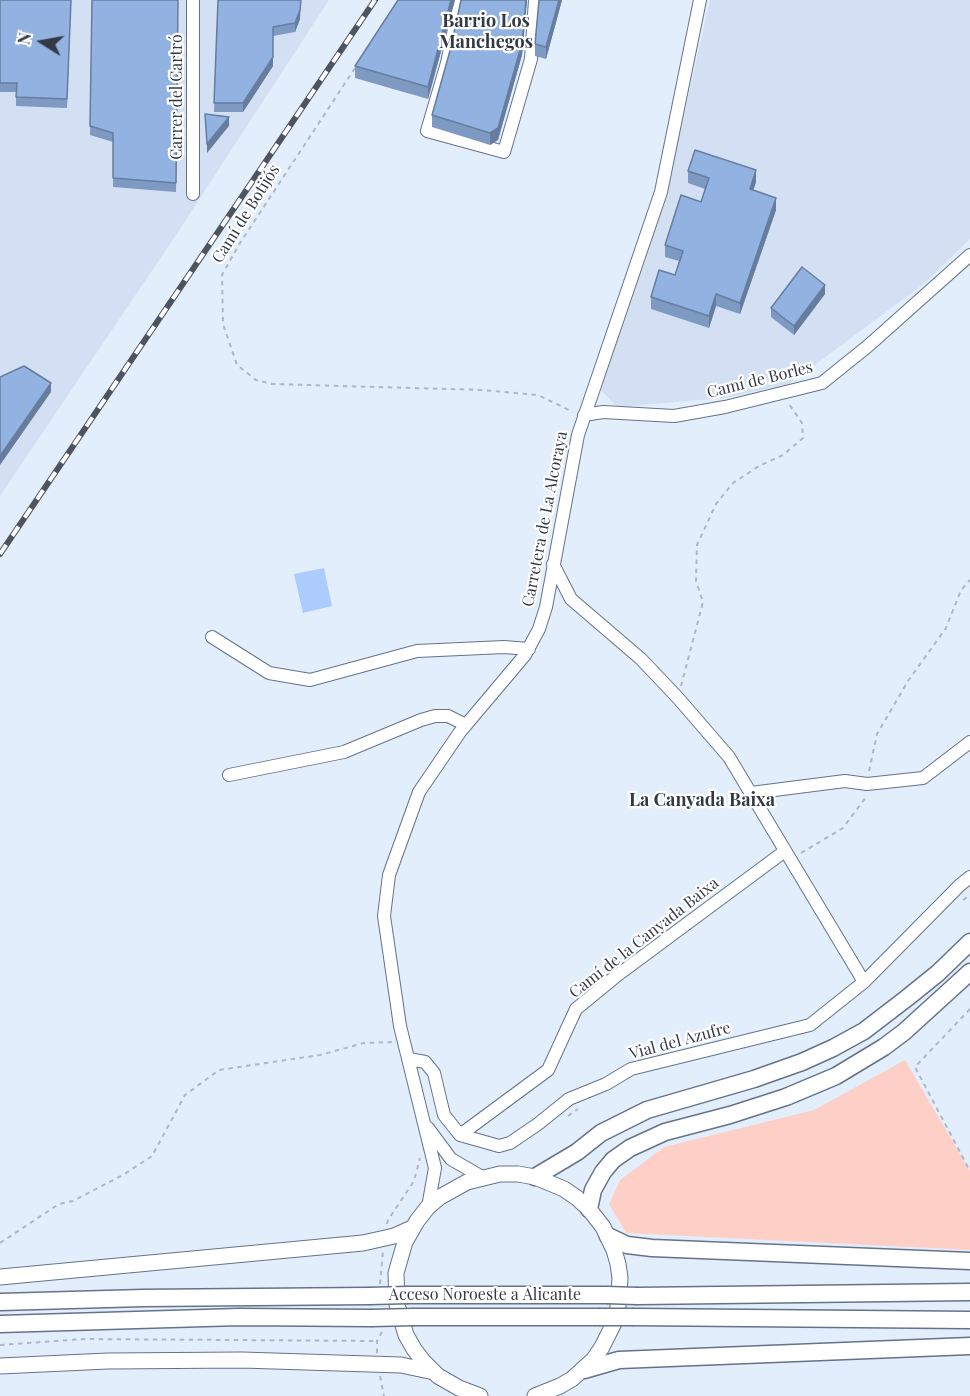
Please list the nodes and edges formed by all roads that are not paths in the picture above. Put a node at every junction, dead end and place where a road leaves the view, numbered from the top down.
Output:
1 (193, 0) edge
2 (460, 0) edge
3 (535, 0) edge
4 (699, 0) edge
5 (193, 194) dead end
6 (970, 255) edge
7 (584, 415) junction
8 (553, 564) junction
9 (212, 637) dead end
10 (529, 649) junction
11 (466, 725) junction
12 (970, 742) edge
13 (229, 775) dead end
14 (751, 793) junction
15 (788, 855) junction
16 (970, 878) edge
17 (970, 942) edge
18 (970, 972) edge
19 (864, 982) junction
20 (409, 1059) junction
21 (423, 1119) junction
22 (460, 1135) junction
23 (482, 1177) junction
24 (535, 1178) junction
25 (428, 1207) junction
26 (589, 1209) junction
27 (412, 1228) junction
28 (608, 1236) junction
29 (970, 1261) edge
30 (0, 1278) edge
31 (970, 1292) edge
32 (0, 1302) edge
33 (970, 1320) edge
34 (0, 1324) edge
35 (970, 1346) edge
36 (0, 1366) edge
37 (584, 1370) junction
38 (436, 1374) junction
39 (449, 1396) edge
40 (480, 1396) edge
41 (535, 1396) edge

1 - 5 street, Carrer del Cartró
2 - 3 street
4 - 7 street, Carretera de La Alcoraya
6 - 7 street, Camí de Borles
7 - 8 street, Carretera de La Alcoraya
8 - 10 street, Carretera de La Alcoraya
8 - 14 street
9 - 10 street
10 - 11 street, Carretera de La Alcoraya
11 - 13 street
11 - 20 street, Carretera de La Alcoraya
12 - 14 street
14 - 15 street
15 - 19 street
15 - 22 street, Camí de la Canyada Baixa
16 - 19 street, Vial del Azufre
17 - 24 highway
18 - 26 highway
19 - 22 street, Vial del Azufre
20 - 21 street, Carretera de La Alcoraya
20 - 22 street
21 - 23 street
21 - 25 street, Carretera de La Alcoraya
23 - 24 main road
23 - 25 main road
24 - 26 main road
25 - 27 main road
26 - 28 main road
27 - 30 main road
27 - 38 main road
28 - 29 highway
28 - 37 main road
31 - 32 highway, Acceso Noroeste a Alicante, bridge
33 - 34 highway, Acceso Noroeste a Alicante, bridge
35 - 37 highway
36 - 38 main road
37 - 41 main road
38 - 39 main road
38 - 40 main road

